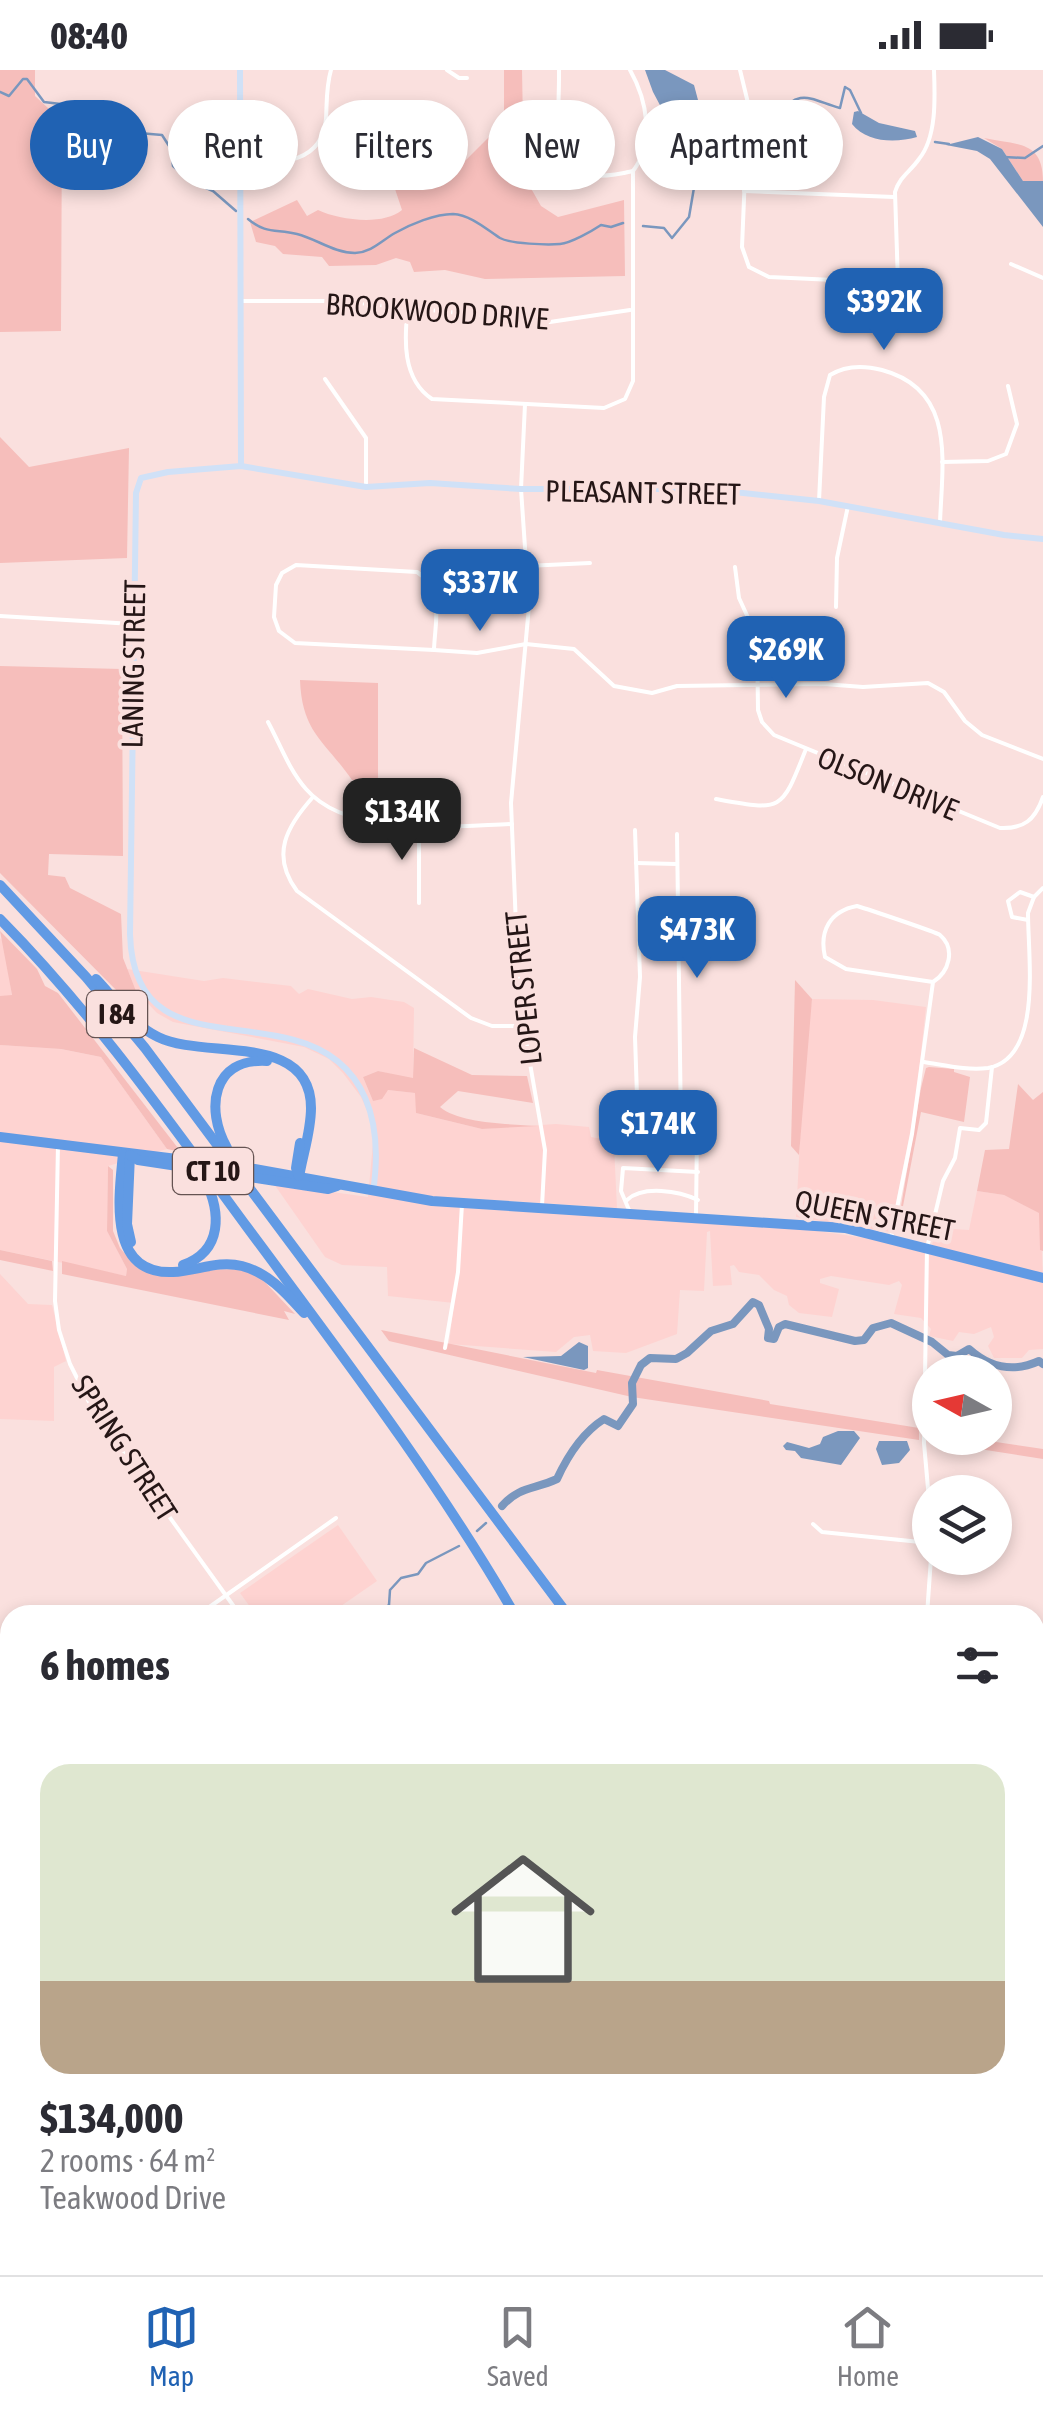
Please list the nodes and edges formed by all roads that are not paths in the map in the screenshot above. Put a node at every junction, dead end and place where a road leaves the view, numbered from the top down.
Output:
1 (240, 70) edge
2 (331, 70) edge
3 (447, 70) edge
4 (559, 70) edge
5 (630, 70) edge
6 (740, 70) edge
7 (934, 70) edge
8 (466, 78) dead end
9 (241, 100) edge
10 (748, 100) edge
11 (298, 157) edge
12 (633, 171) junction
13 (242, 190) edge
14 (744, 190) joint
15 (894, 197) junction
16 (1010, 264) dead end
17 (1043, 278) edge
18 (898, 283) junction
19 (242, 301) junction
20 (408, 308) junction
21 (632, 310) junction
22 (899, 314) dead end
23 (325, 379) dead end
24 (1008, 386) dead end
25 (526, 404) junction
26 (942, 462) junction
27 (241, 466) junction
28 (366, 487) junction
29 (521, 490) junction
30 (819, 501) junction
31 (848, 506) junction
32 (940, 523) junction
33 (1043, 539) edge
34 (590, 563) dead end
35 (526, 566) junction
36 (734, 567) dead end
37 (836, 607) dead end
38 (0, 616) edge
39 (133, 622) junction
40 (526, 644) junction
41 (434, 650) junction
42 (758, 684) junction
43 (268, 722) dead end
44 (806, 749) junction
45 (1043, 758) edge
46 (313, 797) junction
47 (1043, 797) edge
48 (716, 799) dead end
49 (420, 824) junction
50 (512, 824) junction
51 (635, 830) dead end
52 (677, 834) dead end
53 (636, 863) junction
54 (677, 864) junction
55 (0, 884) edge
56 (1043, 888) edge
57 (1034, 897) junction
58 (419, 903) dead end
59 (0, 918) edge
60 (1028, 920) junction
61 (934, 982) junction
62 (522, 1026) junction
63 (924, 1062) junction
64 (992, 1067) junction
65 (681, 1128) junction
66 (0, 1137) edge
67 (58, 1144) junction
68 (227, 1153) junction
69 (126, 1154) junction
70 (698, 1172) junction
71 (299, 1180) junction
72 (210, 1182) junction
73 (373, 1193) junction
74 (627, 1200) junction
75 (698, 1200) junction
76 (462, 1204) junction
77 (542, 1211) junction
78 (630, 1214) junction
79 (696, 1216) junction
80 (891, 1238) junction
81 (927, 1248) junction
82 (1043, 1278) edge
83 (302, 1306) junction
84 (445, 1348) dead end
85 (927, 1475) edge
86 (336, 1518) dead end
87 (812, 1524) dead end
88 (912, 1541) edge
89 (930, 1575) edge
90 (226, 1595) junction
91 (212, 1605) edge
92 (233, 1605) edge
93 (509, 1605) edge
94 (561, 1605) edge
95 (928, 1605) edge

1 - 9 street
2 - 11 street
3 - 8 street
4 - 12 street
5 - 12 street
6 - 10 street
7 - 15 street
12 - 21 street
13 - 19 street
14 - 15 street
14 - 18 street
15 - 18 street
16 - 17 street
18 - 22 street
19 - 20 street, BROOKWOOD DRIVE
19 - 27 street
20 - 21 street, BROOKWOOD DRIVE
20 - 25 street
21 - 25 street
23 - 28 street
24 - 26 street
25 - 29 street, LOPER STREET
26 - 30 street
26 - 32 street
27 - 28 street, PLEASANT STREET
27 - 39 street, LANING STREET
28 - 29 street, PLEASANT STREET
29 - 30 street, PLEASANT STREET
29 - 35 street, LOPER STREET
30 - 31 street, PLEASANT STREET
31 - 32 street, PLEASANT STREET
31 - 37 street
32 - 33 street, PLEASANT STREET
34 - 35 street
35 - 40 street, LOPER STREET
36 - 42 street
38 - 39 street
39 - 73 street, LANING STREET
40 - 41 street
40 - 42 street
40 - 50 street, LOPER STREET
41 - 41 street
42 - 44 street, OLSON DRIVE
42 - 45 street
43 - 46 street
44 - 47 street, OLSON DRIVE
44 - 48 street
46 - 49 street
46 - 62 street
49 - 50 street
49 - 58 street
50 - 62 street, LOPER STREET
51 - 53 street
52 - 54 street
53 - 54 street
53 - 65 street
54 - 65 street
55 - 68 highway, I 84
55 - 71 highway
56 - 57 street
57 - 60 street
57 - 60 street
59 - 72 highway, I 84
60 - 64 street
61 - 61 street
61 - 63 street
62 - 77 street, LOPER STREET
63 - 64 street
63 - 80 street
64 - 81 street
65 - 70 street
66 - 67 highway, QUEEN STREET / CT 10
67 - 69 highway, QUEEN STREET / CT 10
67 - 90 street, SPRING STREET
68 - 71 highway
68 - 94 highway
69 - 71 highway, QUEEN STREET / CT 10
69 - 72 highway
69 - 83 highway
70 - 74 street
70 - 75 street
71 - 73 highway, QUEEN STREET / CT 10
72 - 83 highway, I 84
73 - 76 highway, QUEEN STREET / CT 10
74 - 75 street
74 - 78 street
75 - 79 street
76 - 77 highway, QUEEN STREET / CT 10
76 - 84 street
77 - 78 highway, QUEEN STREET / CT 10
78 - 79 highway, QUEEN STREET / CT 10
79 - 80 highway, QUEEN STREET / CT 10
80 - 81 highway, QUEEN STREET / CT 10
81 - 82 highway, QUEEN STREET / CT 10
81 - 85 street
83 - 93 highway
86 - 90 street
87 - 88 street
89 - 95 street
90 - 91 street
90 - 92 street, SPRING STREET

